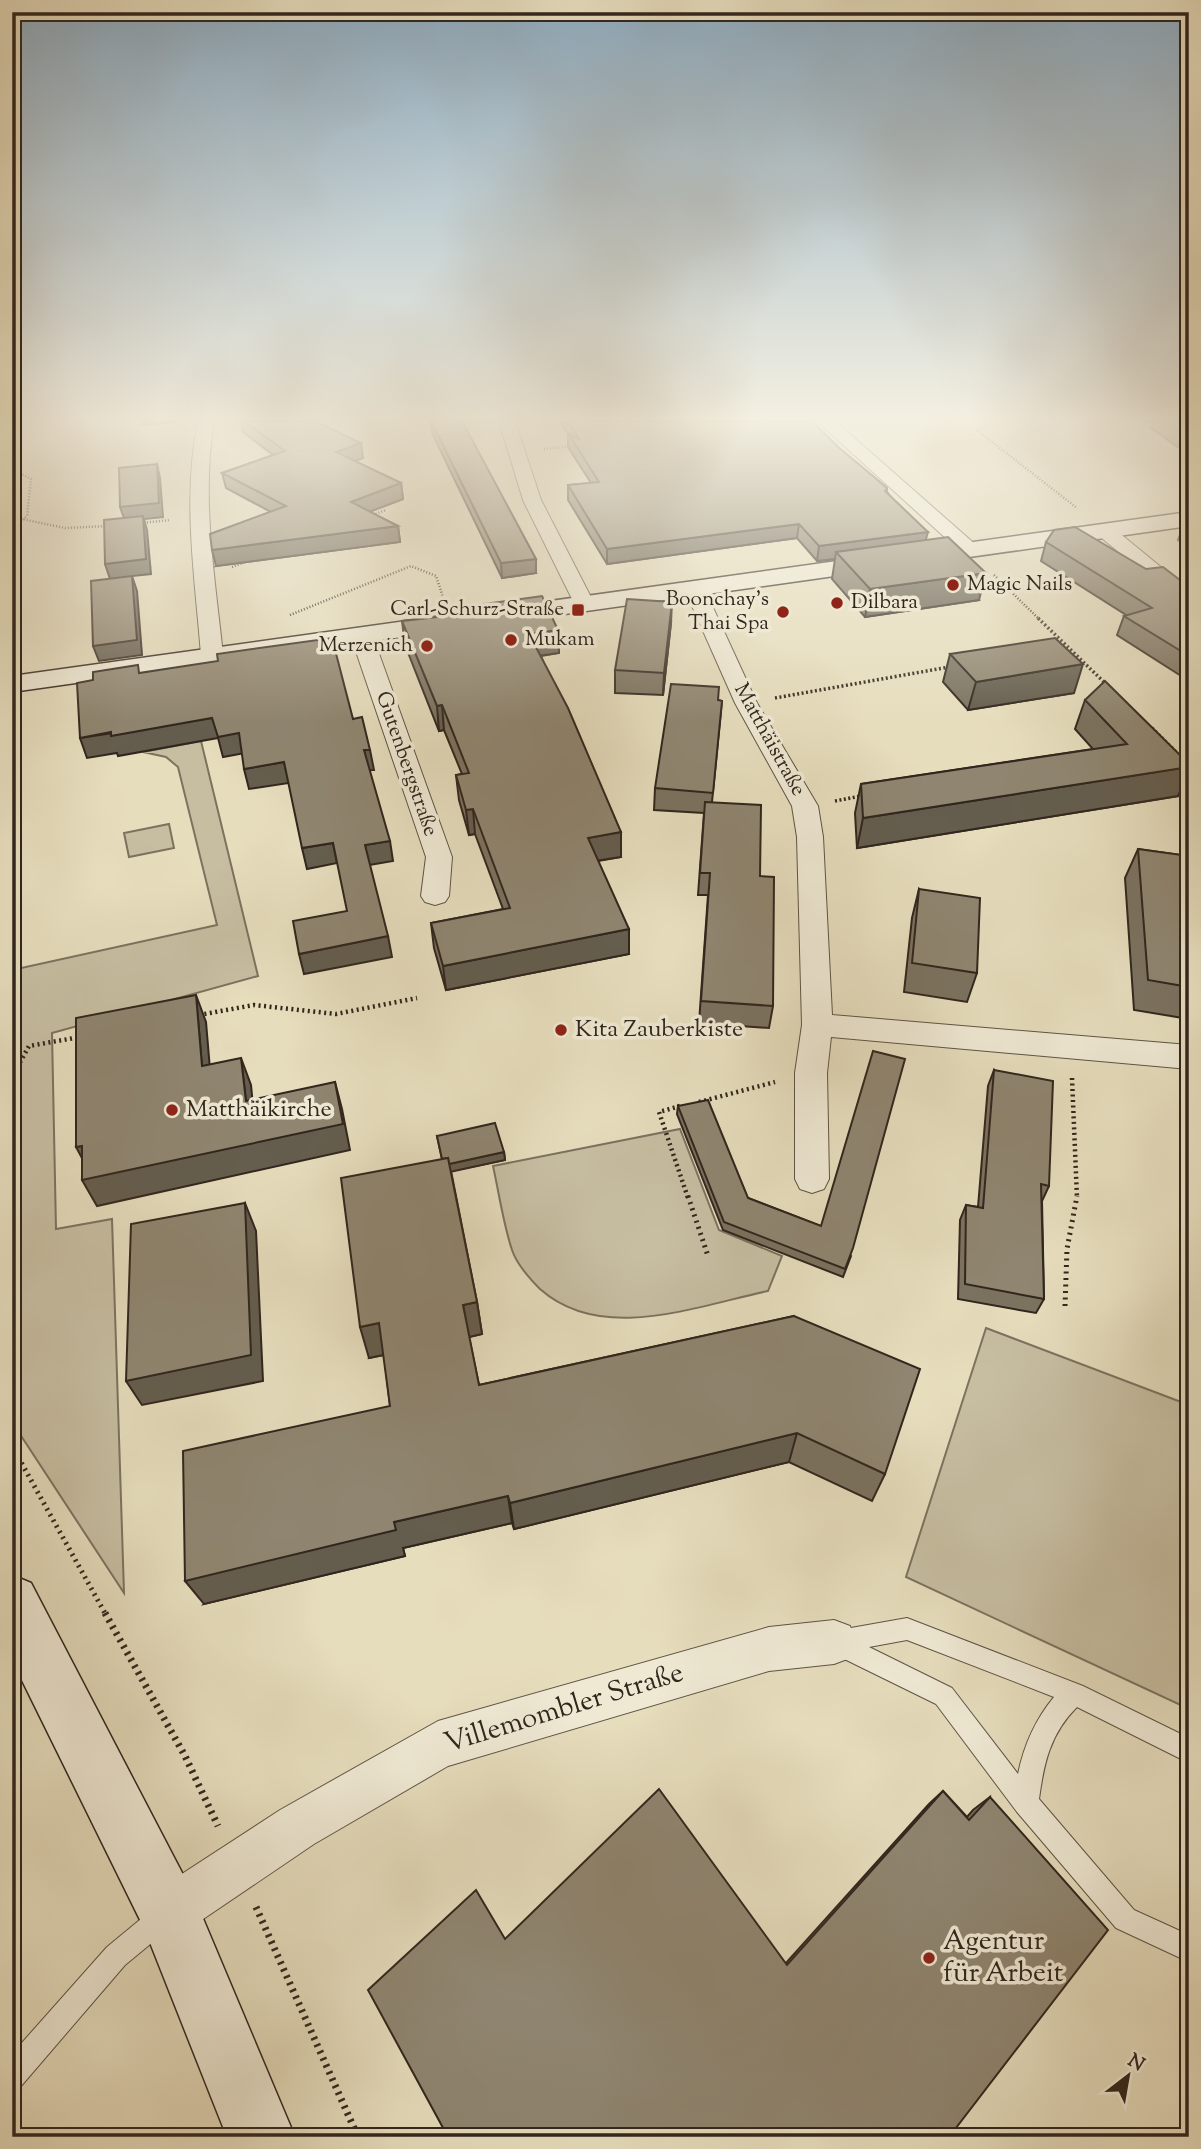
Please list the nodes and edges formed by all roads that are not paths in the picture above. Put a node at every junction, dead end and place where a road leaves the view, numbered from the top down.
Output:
1 (202, 521) edge
2 (543, 521) edge
3 (938, 521) edge
4 (1172, 521) edge
5 (1105, 530) junction
6 (969, 549) junction
7 (694, 588) junction
8 (1189, 600) edge
9 (584, 603) junction
10 (361, 634) junction
11 (212, 655) junction
12 (12, 684) edge
13 (435, 896) dead end
14 (817, 1025) junction
15 (1189, 1057) edge
16 (812, 1179) dead end
17 (12, 1602) edge
18 (834, 1642) junction
19 (1075, 1694) junction
20 (1189, 1751) edge
21 (1027, 1803) junction
22 (169, 1912) junction
23 (1189, 1949) edge
24 (12, 2075) edge
25 (261, 2137) edge

1 - 11 street
2 - 9 street
3 - 6 street
4 - 5 street
5 - 6 street
5 - 8 street
6 - 7 street
7 - 9 street
7 - 14 street, Matthäistraße
9 - 10 street
10 - 11 street
10 - 13 street, Gutenbergstraße
11 - 12 street
14 - 15 street
14 - 16 street, Matthäistraße
17 - 22 street
18 - 19 lane, Villemombler Straße
18 - 21 lane
18 - 22 street, Villemombler Straße
19 - 20 lane, Villemombler Straße
19 - 21 lane
21 - 23 lane
22 - 24 lane
22 - 25 street

